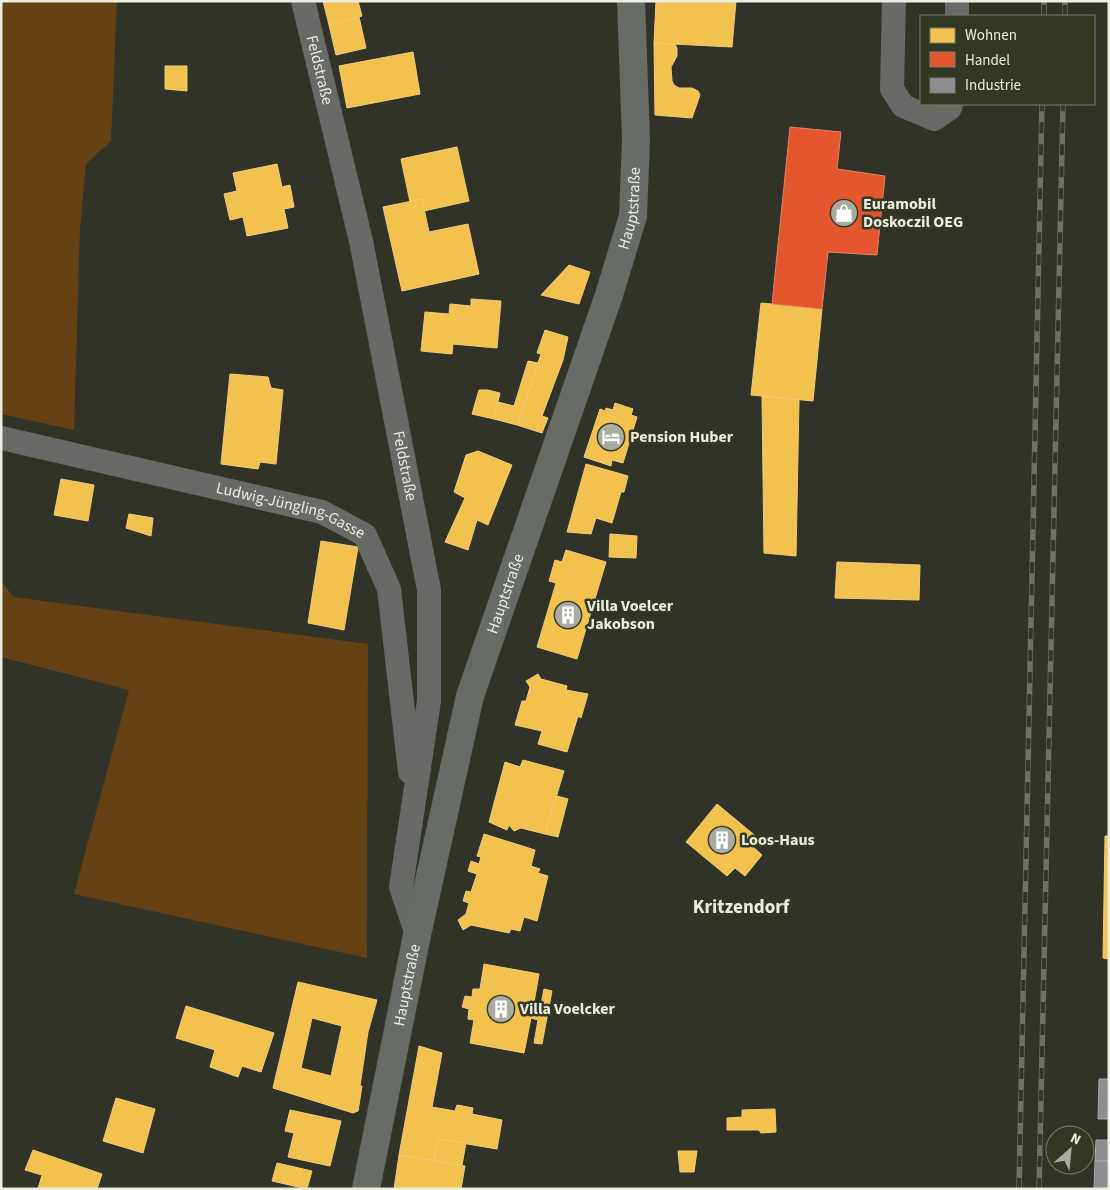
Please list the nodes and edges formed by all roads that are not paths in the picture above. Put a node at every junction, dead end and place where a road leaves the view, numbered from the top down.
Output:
1 (303, 1) edge
2 (631, 1) edge
3 (894, 1) edge
4 (957, 1) edge
5 (957, 15) edge
6 (951, 105) edge
7 (1, 438) edge
8 (413, 809) junction
9 (417, 935) junction
10 (366, 1189) edge

1 - 8 street, Feldstraße
2 - 9 main road, Hauptstraße
3 - 6 street
4 - 5 street
7 - 8 street, Ludwig-Jüngling-Gasse
8 - 9 street, Feldstraße
9 - 10 main road, Hauptstraße

